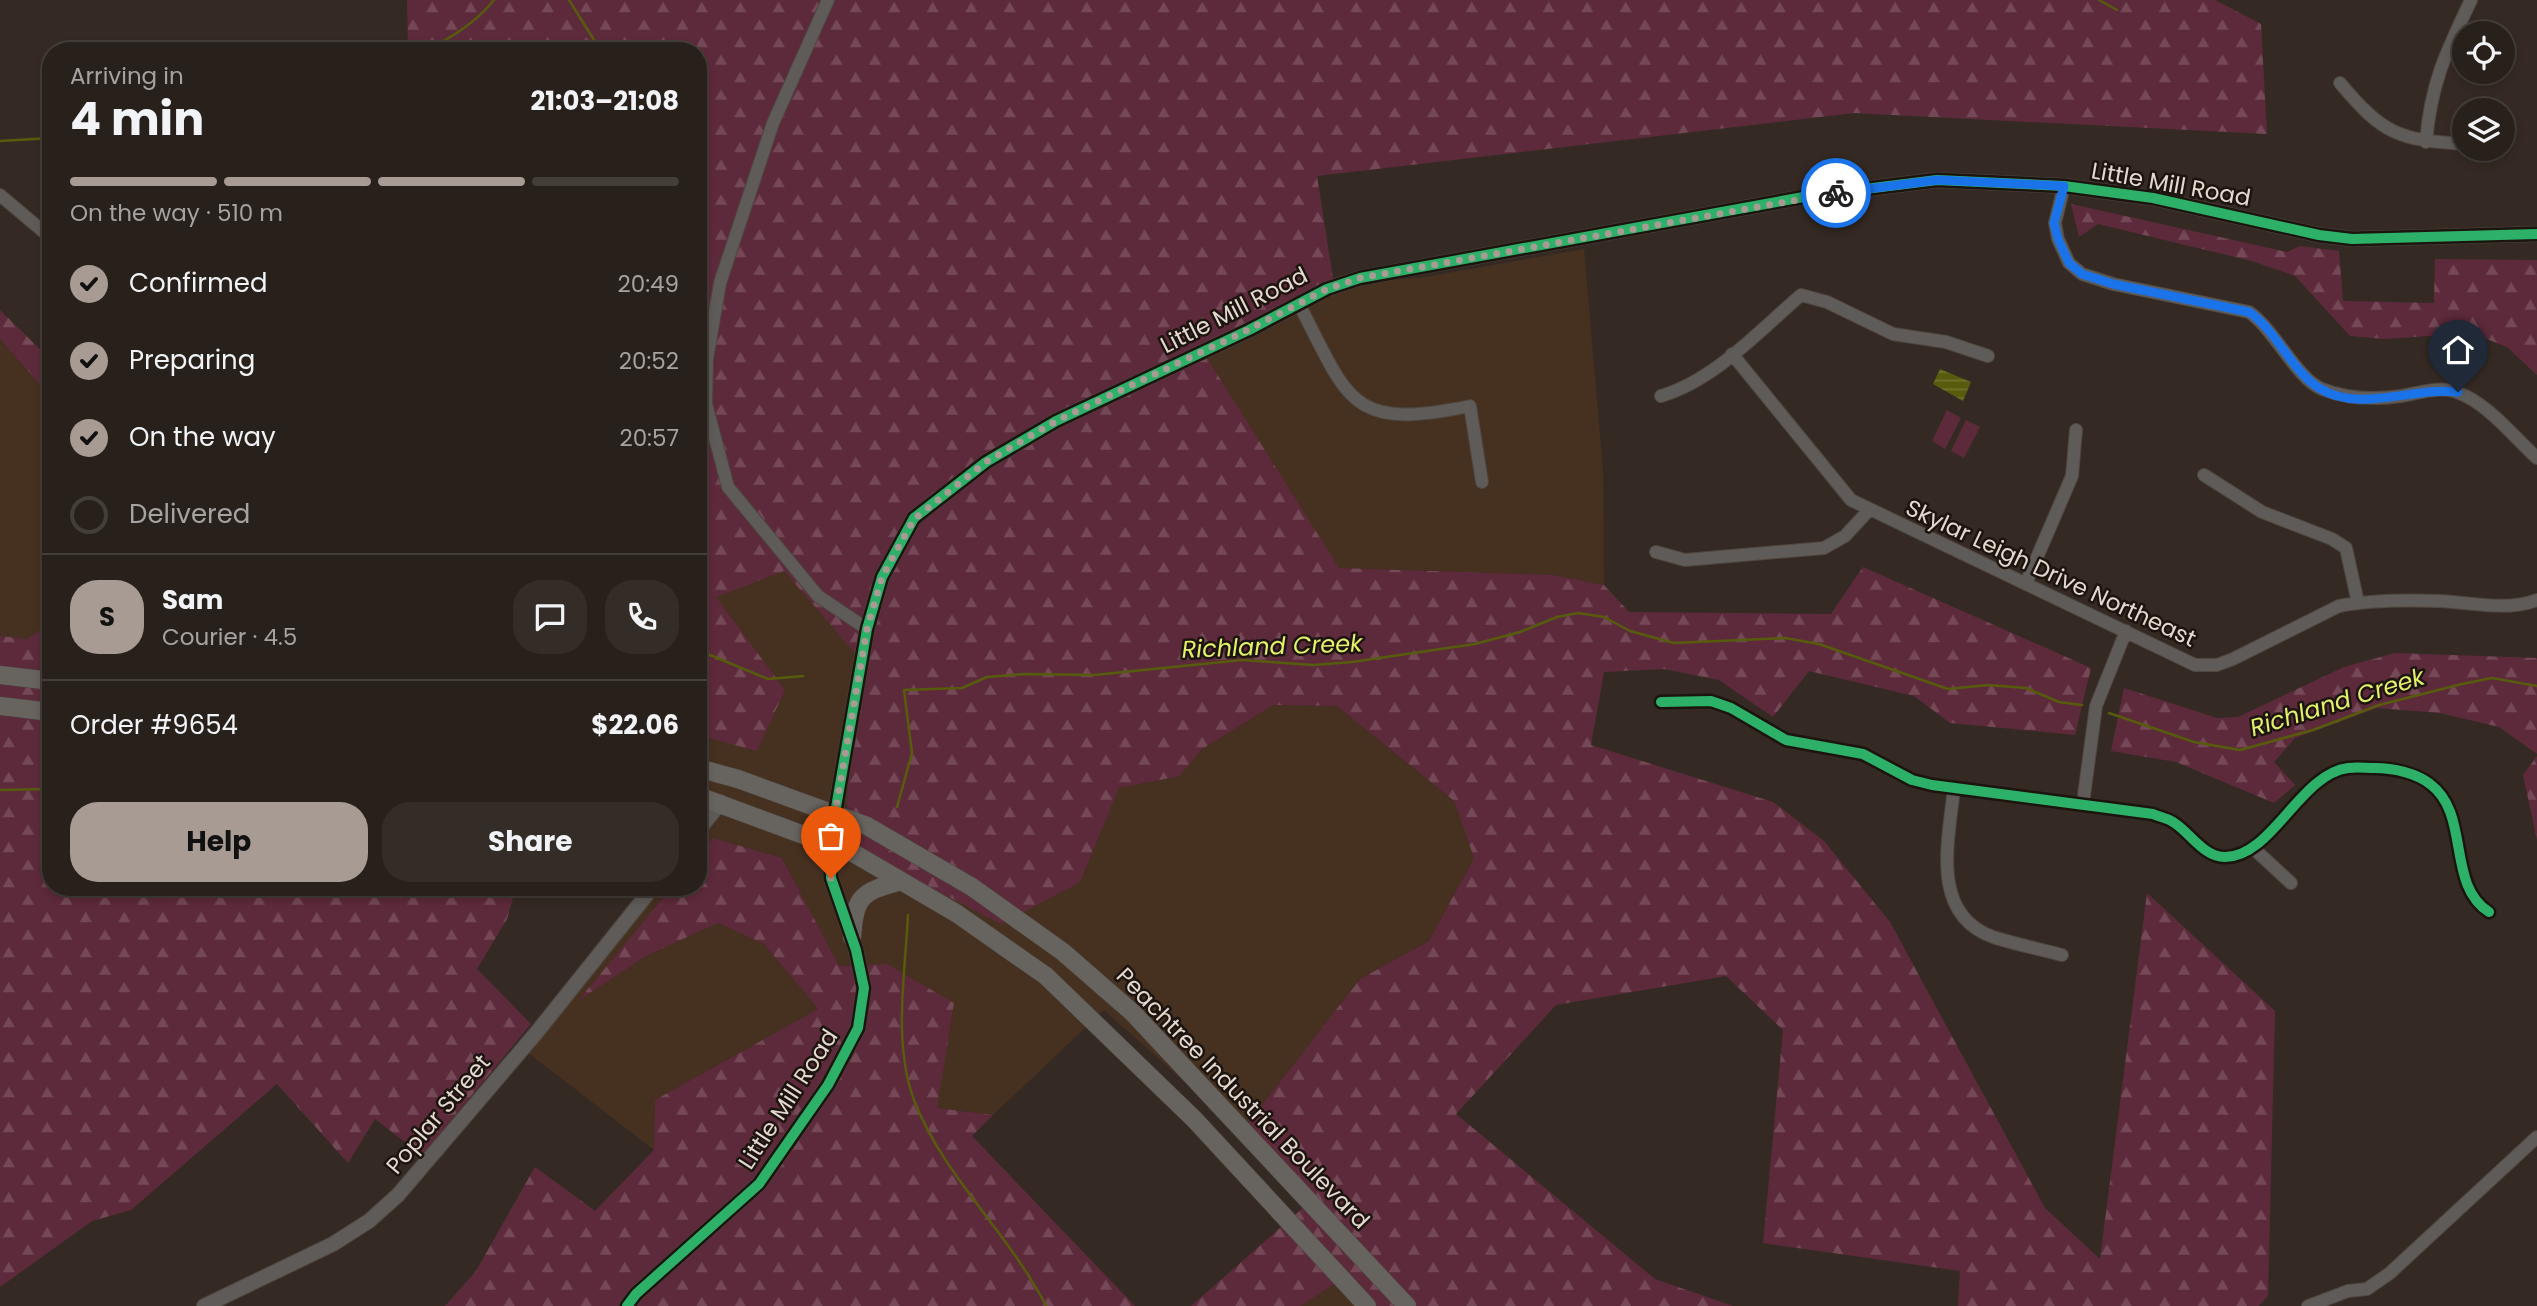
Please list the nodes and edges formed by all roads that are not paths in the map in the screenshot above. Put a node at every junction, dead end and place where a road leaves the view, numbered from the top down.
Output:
1 (828, 0) edge
2 (2471, 0) edge
3 (2340, 83) dead end
4 (2427, 142) junction
5 (2452, 144) edge
6 (2064, 186) junction
7 (0, 195) edge
8 (42, 230) edge
9 (2537, 234) edge
10 (1299, 304) junction
11 (1732, 354) junction
12 (1989, 356) dead end
13 (707, 359) edge
14 (1661, 396) dead end
15 (707, 408) edge
16 (2076, 430) dead end
17 (2537, 458) edge
18 (2204, 475) dead end
19 (1482, 482) dead end
20 (1869, 510) junction
21 (1656, 552) dead end
22 (2026, 583) junction
23 (2537, 600) edge
24 (2358, 603) junction
25 (867, 629) junction
26 (2126, 631) junction
27 (0, 676) edge
28 (42, 680) edge
29 (1661, 702) dead end
30 (0, 706) edge
31 (42, 711) edge
32 (707, 771) edge
33 (1954, 788) junction
34 (707, 798) edge
35 (721, 802) junction
36 (2083, 803) junction
37 (836, 814) junction
38 (707, 820) edge
39 (830, 842) junction
40 (2252, 846) junction
41 (901, 881) junction
42 (2291, 883) dead end
43 (646, 896) edge
44 (2489, 912) dead end
45 (852, 937) junction
46 (2062, 955) dead end
47 (2537, 1137) edge
48 (1312, 1205) junction
49 (1290, 1224) junction
50 (204, 1306) edge
51 (627, 1306) edge
52 (1367, 1306) edge
53 (1407, 1306) edge
54 (2308, 1306) edge

1 - 13 street
2 - 4 street
3 - 4 street
4 - 5 street
6 - 9 street, Little Mill Road
6 - 10 street, Little Mill Road
6 - 17 street
7 - 8 street
10 - 19 street
10 - 25 street, Little Mill Road
11 - 12 street
11 - 14 street
11 - 20 street, Skylar Leigh Drive Northeast
15 - 25 street
16 - 22 street
18 - 24 street
20 - 21 street
20 - 22 street, Skylar Leigh Drive Northeast
22 - 26 street, Skylar Leigh Drive Northeast
23 - 24 street, Skylar Leigh Drive Northeast
24 - 26 street, Skylar Leigh Drive Northeast
25 - 37 street, Little Mill Road
26 - 36 street
27 - 28 main road
29 - 33 street
30 - 31 main road
32 - 37 main road, Peachtree Industrial Boulevard
33 - 36 street
33 - 46 street
34 - 35 main road
35 - 38 street
35 - 39 main road
36 - 40 street
37 - 39 street, Little Mill Road
37 - 48 main road, Peachtree Industrial Boulevard
39 - 41 main road
39 - 45 street, Little Mill Road
40 - 42 street
40 - 44 street
41 - 45 main road
41 - 49 main road
43 - 50 street, Poplar Street
45 - 51 street, Little Mill Road
47 - 54 street
48 - 49 main road
48 - 53 main road, Peachtree Industrial Boulevard
49 - 52 main road

